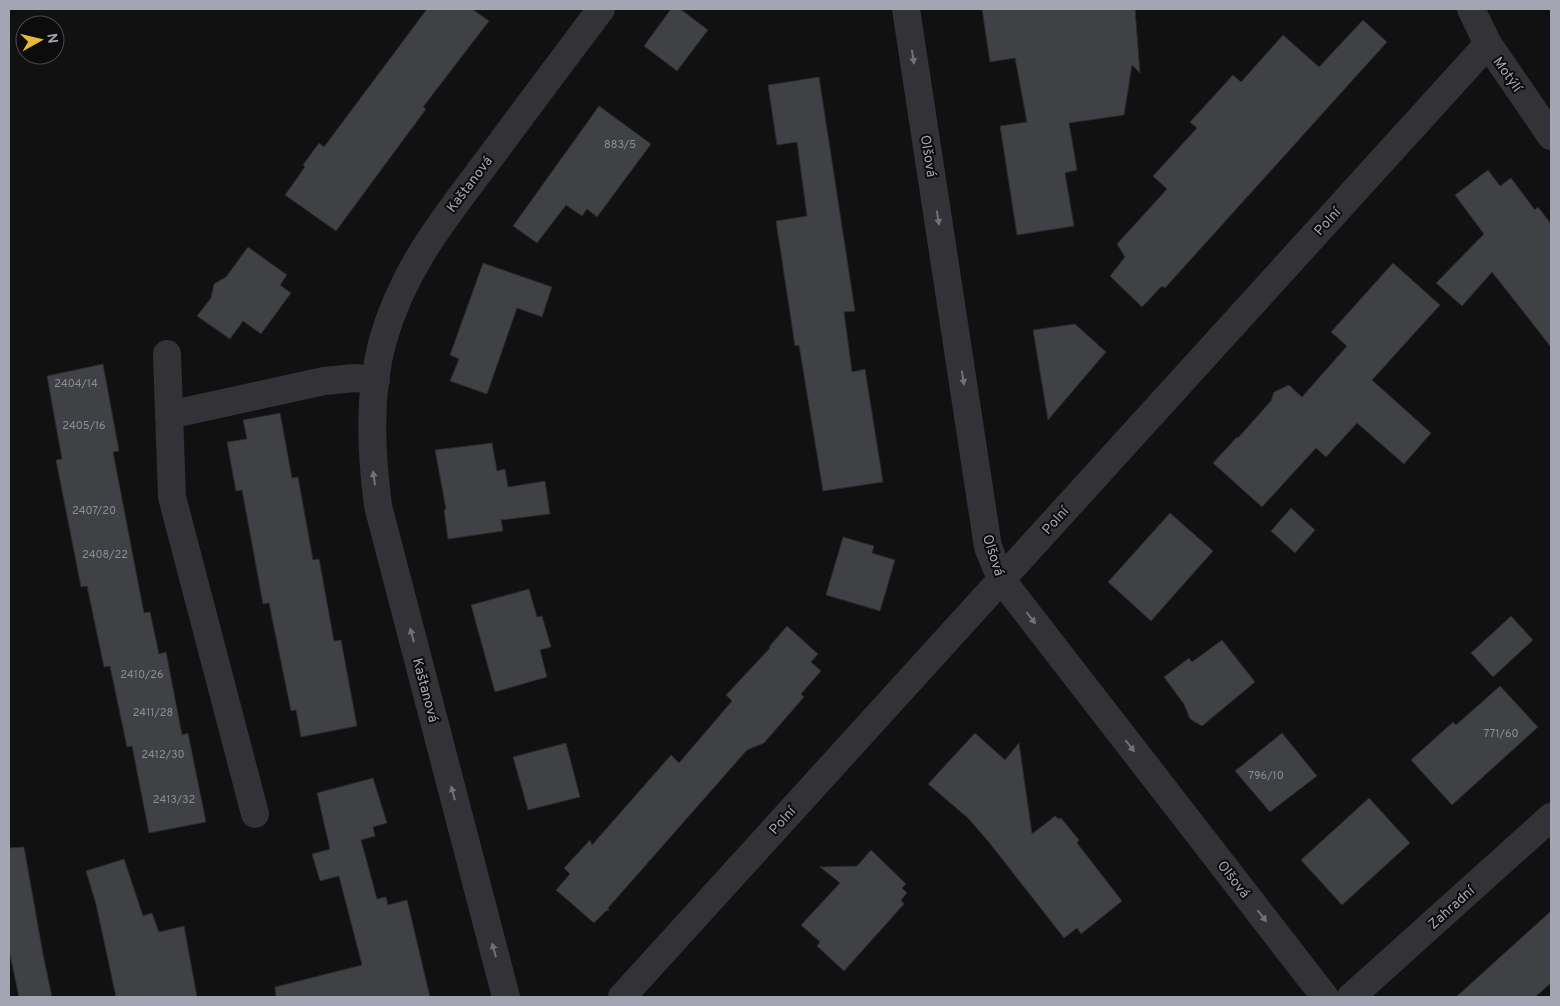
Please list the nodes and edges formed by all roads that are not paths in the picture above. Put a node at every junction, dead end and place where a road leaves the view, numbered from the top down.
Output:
1 (601, 9) edge
2 (906, 9) edge
3 (1471, 9) edge
4 (1488, 44) junction
5 (1551, 136) edge
6 (167, 354) dead end
7 (376, 380) junction
8 (170, 415) junction
9 (1001, 580) junction
10 (255, 814) dead end
11 (1551, 817) edge
12 (506, 997) edge
13 (622, 997) edge
14 (1325, 997) edge
15 (1351, 997) edge

1 - 7 street, Kaštanová
2 -> 9 street, Olšová
3 - 4 street, Motýlí
4 - 5 street, Motýlí
4 - 9 street, Polní
6 - 8 street
7 - 8 street
12 -> 7 street, Kaštanová
8 - 10 street
9 - 13 street, Polní
9 -> 14 street, Olšová
11 - 15 street, Zahradní

